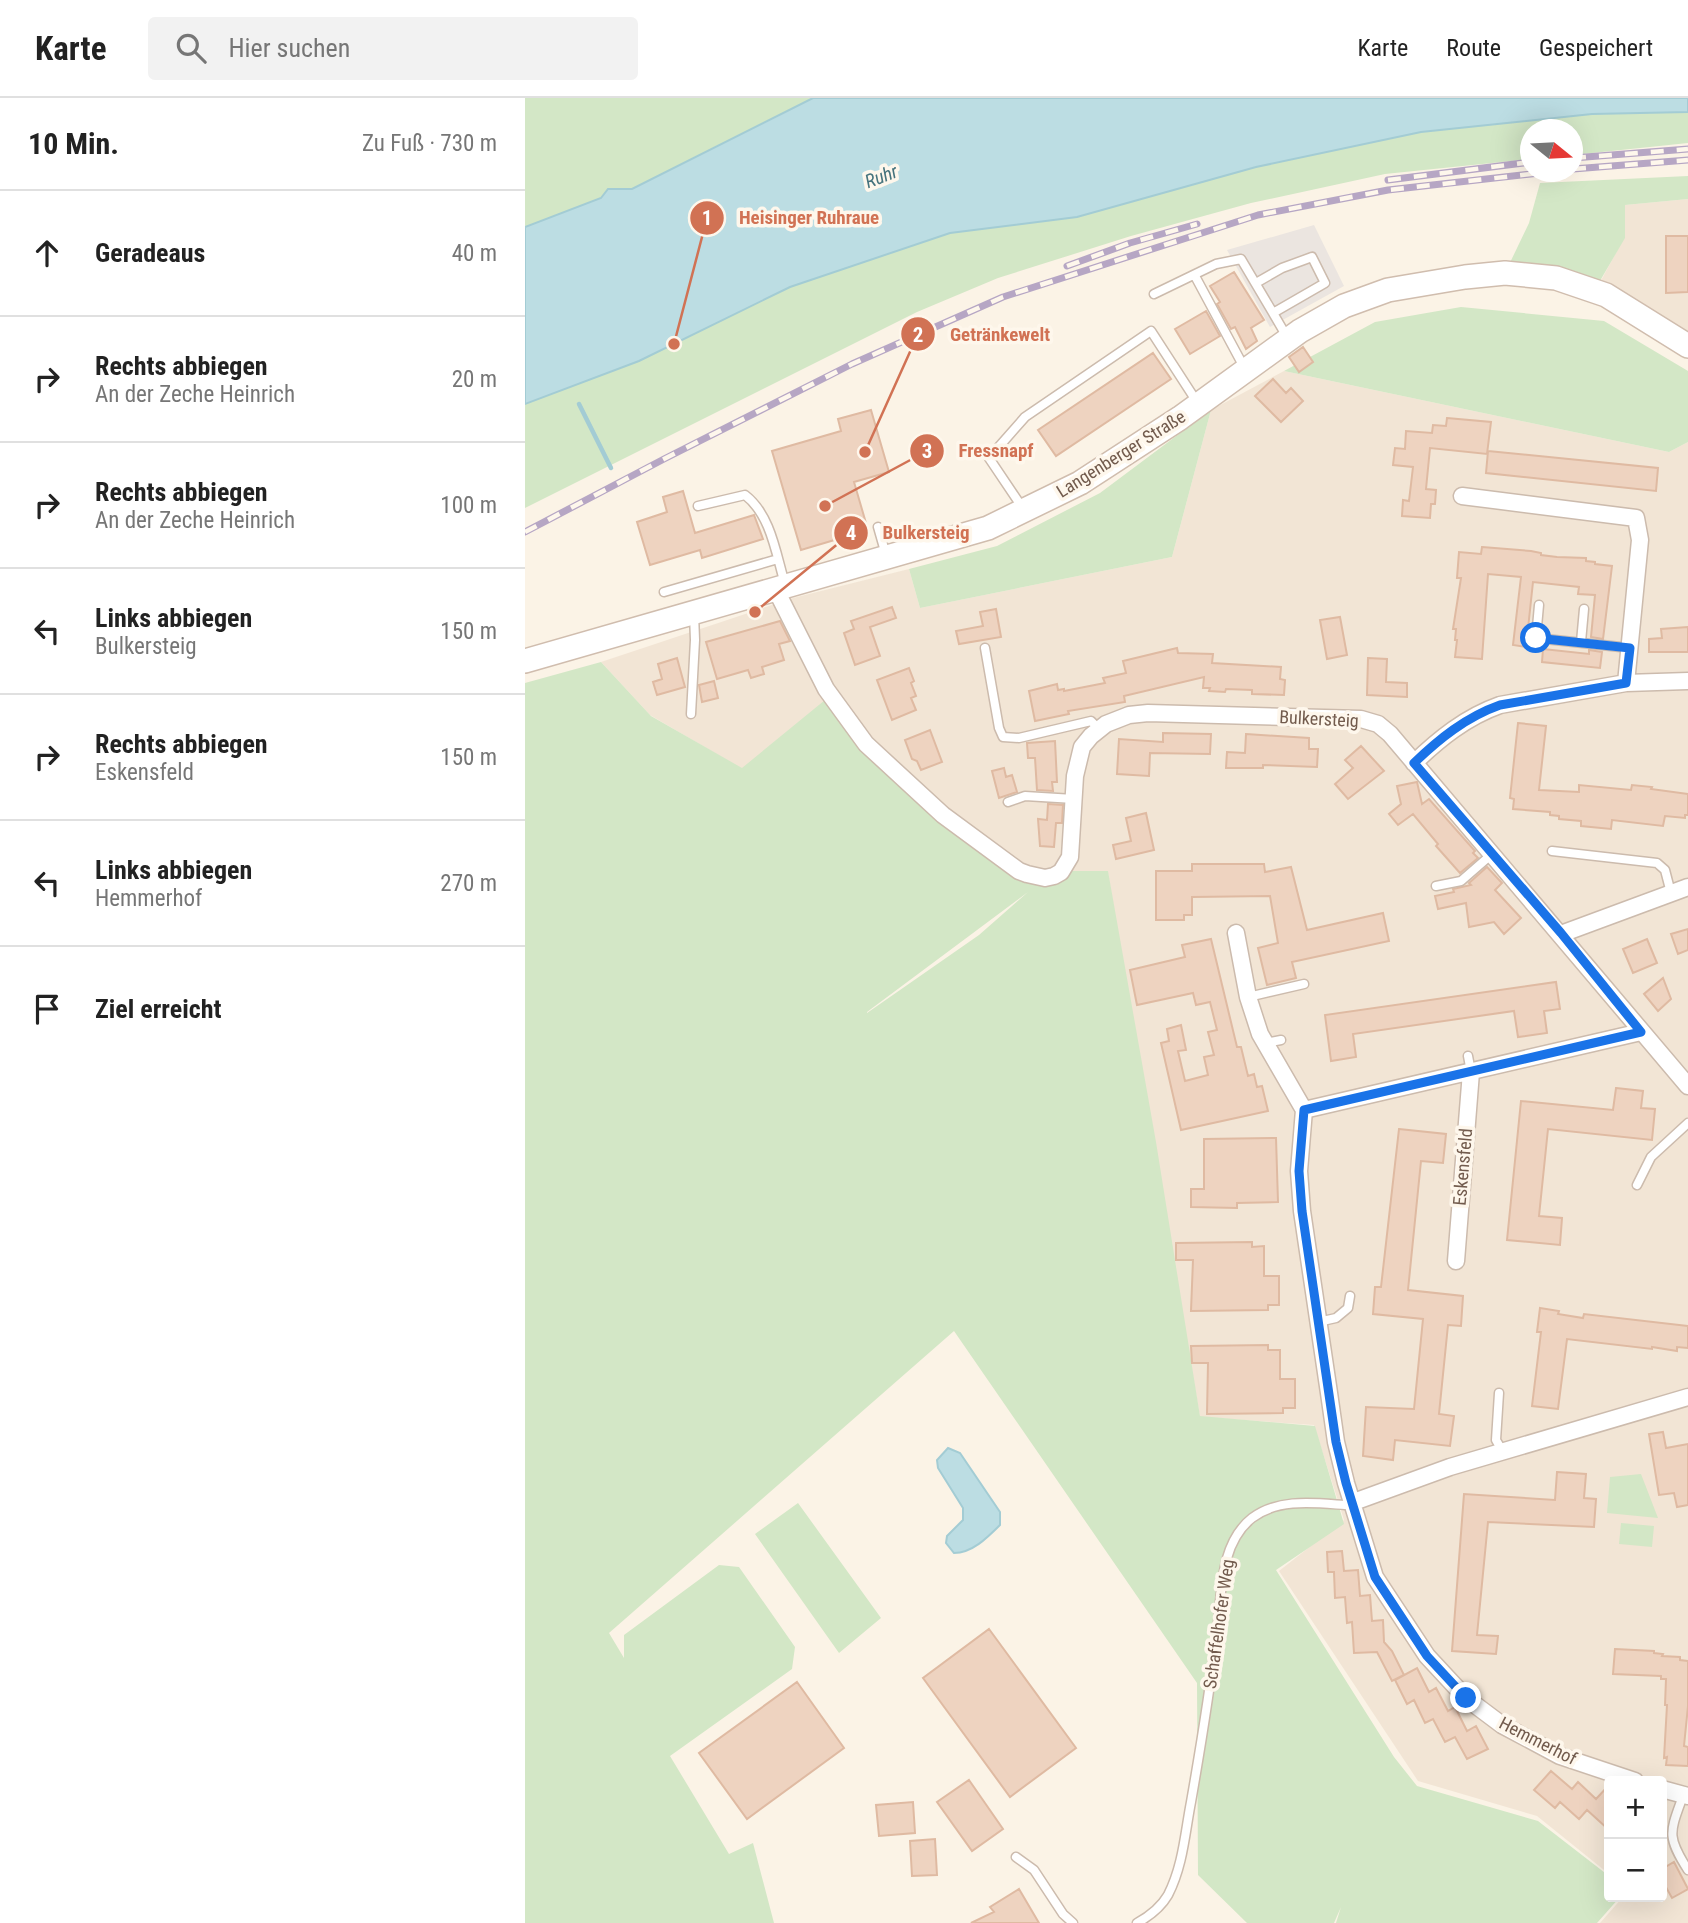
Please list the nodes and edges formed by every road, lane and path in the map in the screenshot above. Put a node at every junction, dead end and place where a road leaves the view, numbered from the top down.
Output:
1 (1195, 276) junction
2 (1256, 283) junction
3 (1154, 294) dead end
4 (1273, 313) junction
5 (1288, 340) junction
6 (1688, 346) edge
7 (1246, 370) junction
8 (1198, 405) junction
9 (1462, 496) dead end
10 (698, 506) dead end
11 (1025, 510) junction
12 (878, 527) dead end
13 (886, 558) junction
14 (778, 559) junction
15 (781, 588) junction
16 (664, 592) dead end
17 (1539, 605) dead end
18 (1584, 610) dead end
19 (694, 614) junction
20 (1581, 642) junction
21 (985, 648) dead end
22 (1630, 648) junction
23 (525, 661) edge
24 (1688, 681) edge
25 (1626, 683) junction
26 (691, 714) dead end
27 (1099, 729) junction
28 (1414, 763) junction
29 (1074, 799) junction
30 (1008, 802) dead end
31 (1552, 851) dead end
32 (1492, 854) junction
33 (1436, 886) dead end
34 (1688, 887) edge
35 (1671, 894) junction
36 (1237, 933) dead end
37 (1561, 933) junction
38 (1304, 984) dead end
39 (1248, 997) junction
40 (1641, 1032) junction
41 (1470, 1064) junction
42 (1688, 1086) edge
43 (1304, 1110) junction
44 (1688, 1123) edge
45 (1637, 1185) dead end
46 (1456, 1261) dead end
47 (1350, 1296) dead end
48 (1318, 1322) junction
49 (1499, 1393) dead end
50 (1688, 1398) edge
51 (1503, 1452) junction
52 (1352, 1503) junction
53 (1620, 1776) edge
54 (1667, 1790) edge
55 (1686, 1796) edge
56 (1016, 1857) dead end
57 (1688, 1870) edge
58 (1073, 1923) edge
59 (1137, 1923) edge

1 - 2 lane
1 - 3 lane
1 - 7 lane
2 - 4 lane
2 - 4 lane
4 - 5 lane
5 - 6 main road, Langenberger Straße
5 - 7 main road, Langenberger Straße
7 - 8 main road, Langenberger Straße
8 - 11 main road, Langenberger Straße
8 - 11 lane
9 - 22 street
10 - 14 lane
11 - 13 main road, Langenberger Straße
12 - 13 lane
13 - 15 main road, Langenberger Straße
14 - 15 lane
14 - 16 lane
15 - 19 main road, Langenberger Straße
15 - 29 street, Bulkersteig
17 - 20 lane
18 - 20 lane
19 - 23 main road, Langenberger Straße
19 - 26 lane
20 - 22 lane
21 - 27 lane
22 - 25 street
24 - 25 street
25 - 28 street
27 - 28 street, Bulkersteig
27 - 29 street, Bulkersteig
28 - 32 street, Bulkersteig
29 - 30 lane
31 - 35 lane
32 - 33 lane
32 - 37 street, Bulkersteig
34 - 35 street
35 - 37 street
36 - 39 street
37 - 40 street, Bulkersteig
38 - 39 lane
39 - 43 street
40 - 41 street
40 - 42 street, Bulkersteig
41 - 43 street
41 - 46 street, Eskensfeld
43 - 48 street, Hemmerhof
44 - 45 lane
47 - 48 lane
48 - 52 street, Hemmerhof
49 - 51 lane
50 - 51 street, Schaffelhofer Weg
51 - 52 street, Schaffelhofer Weg
52 - 53 street, Hemmerhof
52 - 59 lane, Schaffelhofer Weg
54 - 55 street
55 - 57 lane
56 - 58 lane

